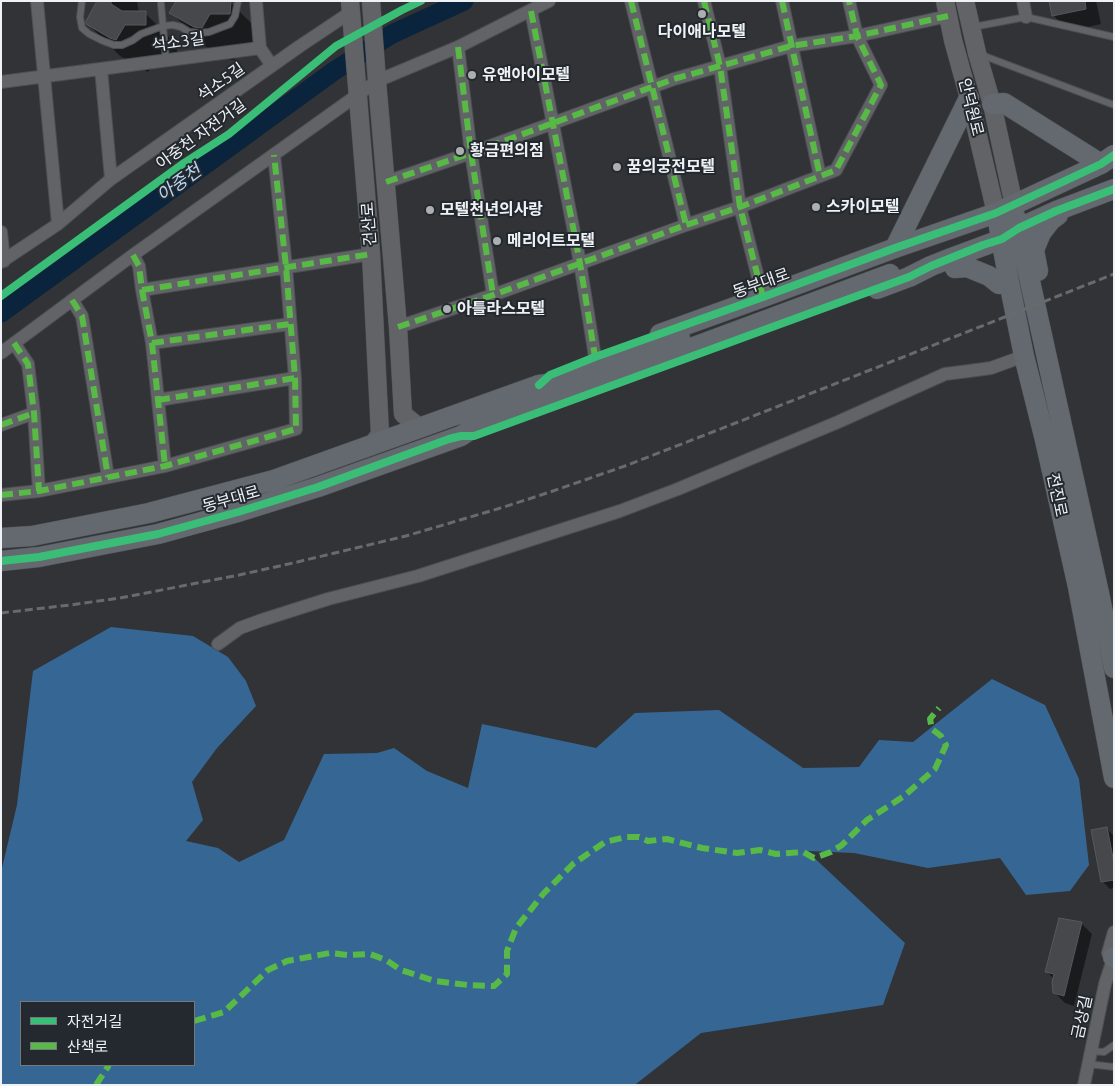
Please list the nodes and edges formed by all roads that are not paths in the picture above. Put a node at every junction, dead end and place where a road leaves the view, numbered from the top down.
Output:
1 (37, 1) edge
2 (82, 1) edge
3 (238, 1) edge
4 (256, 1) edge
5 (549, 1) edge
6 (631, 1) edge
7 (704, 1) edge
8 (782, 1) edge
9 (849, 1) edge
10 (964, 1) edge
11 (1023, 1) edge
12 (161, 4) dead end
13 (372, 4) edge
14 (946, 9) edge
15 (351, 11) edge
16 (531, 11) junction
17 (1026, 16) junction
18 (163, 26) junction
19 (970, 27) junction
20 (857, 36) junction
21 (1114, 37) edge
22 (792, 46) junction
23 (260, 48) junction
24 (458, 48) junction
25 (977, 53) junction
26 (166, 60) junction
27 (272, 66) junction
28 (720, 66) junction
29 (101, 69) junction
30 (44, 76) junction
31 (377, 76) junction
32 (1, 82) edge
33 (652, 87) junction
34 (358, 94) junction
35 (969, 98) junction
36 (992, 104) junction
37 (1114, 105) edge
38 (553, 123) junction
39 (472, 153) junction
40 (274, 155) junction
41 (1107, 160) edge
42 (820, 176) junction
43 (111, 180) junction
44 (386, 182) junction
45 (1114, 189) edge
46 (740, 207) junction
47 (1005, 209) junction
48 (1056, 211) junction
49 (58, 224) junction
50 (686, 225) junction
51 (1, 232) edge
52 (1010, 234) junction
53 (371, 254) junction
54 (133, 255) junction
55 (951, 258) junction
56 (3, 261) edge
57 (580, 264) junction
58 (895, 265) junction
59 (286, 266) junction
60 (1028, 275) junction
61 (1009, 282) junction
62 (142, 290) junction
63 (493, 296) junction
64 (763, 297) junction
65 (72, 300) junction
66 (290, 324) junction
67 (398, 327) junction
68 (14, 343) junction
69 (152, 343) junction
70 (1, 353) edge
71 (1024, 356) junction
72 (595, 357) junction
73 (295, 378) junction
74 (539, 385) junction
75 (158, 400) junction
76 (34, 413) junction
77 (1, 425) edge
78 (420, 428) junction
79 (372, 445) junction
80 (165, 466) junction
81 (108, 476) junction
82 (40, 492) junction
83 (1, 494) edge
84 (1, 538) edge
85 (1, 561) edge
86 (1072, 563) junction
87 (1106, 598) edge
88 (1109, 624) edge
89 (218, 644) dead end
90 (1114, 668) edge
91 (1114, 778) edge
92 (1114, 932) edge
93 (1113, 957) edge
94 (1114, 1045) edge
95 (1091, 1051) junction
96 (1088, 1064) junction
97 (1114, 1067) edge
98 (1084, 1085) edge

1 - 30 street
2 - 18 lane
3 - 18 lane
4 - 23 street
5 - 16 street
6 - 33 street
7 - 28 street
8 - 22 street
9 - 20 street
10 - 19 street, 안덕원로
11 - 17 street
12 - 18 lane
13 - 31 street, 건산로
14 - 20 street
14 - 35 street, 안덕원로
15 - 27 street, 석소5길
15 - 34 street, 건산로
16 - 24 street
16 - 38 street
17 - 19 lane
17 - 21 lane
18 - 26 lane
19 - 25 street, 안덕원로
20 - 22 street
20 - 42 street
22 - 28 street
22 - 42 street
23 - 26 street, 석소3길
23 - 27 street
24 - 31 street
24 - 39 street
25 - 36 street, 안덕원로
25 - 37 lane
26 - 29 street, 석소3길
27 - 43 street, 석소5길
28 - 33 street
28 - 46 street
29 - 30 street, 석소3길
29 - 43 street
30 - 32 street, 석소3길
30 - 49 street
31 - 34 street
31 - 44 street, 건산로
33 - 38 street
33 - 50 street
34 - 40 street
34 - 53 street, 건산로
35 - 47 street, 안덕원로
35 - 58 main road
36 - 41 main road
36 - 47 street, 안덕원로
38 - 39 street
38 - 57 street
39 - 44 street
39 - 63 street
40 - 54 street
40 - 59 street
41 - 47 main road, 동부대로
42 - 46 street
43 - 49 street, 석소5길
44 - 67 street, 건산로
45 - 48 main road
46 - 50 street
46 - 64 street
47 - 52 main road, 전진로
47 - 58 main road, 동부대로
48 - 52 main road
48 - 60 main road
49 - 56 street, 석소5길
50 - 57 street
51 - 56 street, 석소5길
52 - 55 main road
52 - 60 main road, 전진로
52 - 61 main road, 전진로
53 - 59 street
53 - 79 street, 건산로
54 - 62 street
54 - 65 street
55 - 58 main road
55 - 61 main road
57 - 63 street
57 - 72 street
58 - 64 main road, 동부대로
58 - 74 main road, 동부대로
58 - 85 main road, 동부대로
59 - 62 street
59 - 66 street
60 - 87 main road, 전진로
61 - 71 main road, 전진로
62 - 69 street
63 - 67 street
64 - 72 main road, 동부대로
65 - 68 street
65 - 81 street
66 - 69 street
66 - 73 street
67 - 78 street, 건산로
68 - 70 street
68 - 76 street
69 - 75 street
71 - 86 main road, 전진로
71 - 89 street
72 - 74 main road, 동부대로
73 - 75 street
73 - 80 street
74 - 78 main road, 동부대로
75 - 80 street
76 - 77 street
76 - 82 street
78 - 79 main road, 동부대로
79 - 84 main road, 동부대로
80 - 81 street
81 - 82 street
82 - 83 street
86 - 88 street
86 - 91 main road, 전진로
87 - 88 main road, 전진로
88 - 90 main road, 전진로
92 - 93 street, 금상길
93 - 95 street, 금상길
94 - 95 lane
95 - 96 street, 금상길
96 - 97 lane
96 - 98 street, 금상길

